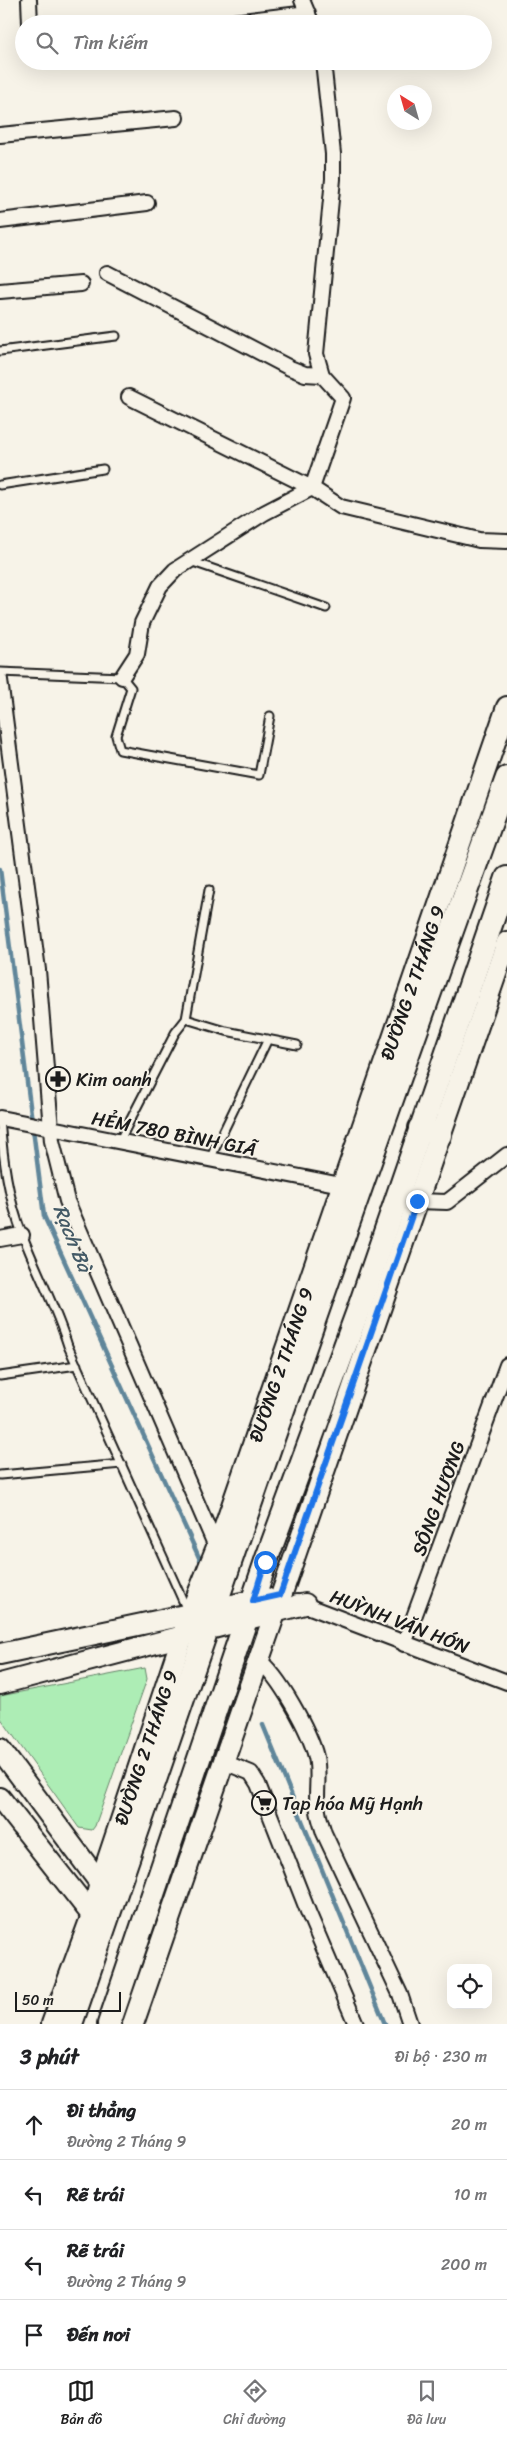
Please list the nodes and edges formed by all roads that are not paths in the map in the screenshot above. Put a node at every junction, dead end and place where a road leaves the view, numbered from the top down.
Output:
1 (30, 0) edge
2 (302, 0) edge
3 (30, 15) edge
4 (308, 15) edge
5 (324, 70) edge
6 (176, 118) dead end
7 (0, 135) edge
8 (146, 204) dead end
9 (0, 221) edge
10 (108, 273) dead end
11 (81, 284) dead end
12 (0, 292) edge
13 (116, 336) dead end
14 (0, 352) edge
15 (322, 375) junction
16 (129, 397) dead end
17 (102, 469) dead end
18 (0, 485) edge
19 (312, 488) junction
20 (507, 542) edge
21 (189, 561) junction
22 (326, 608) dead end
23 (0, 672) edge
24 (122, 677) junction
25 (0, 680) edge
26 (507, 707) edge
27 (270, 716) dead end
28 (507, 778) edge
29 (507, 878) edge
30 (209, 890) dead end
31 (507, 942) edge
32 (186, 1019) junction
33 (268, 1040) junction
34 (297, 1045) dead end
35 (380, 1106) junction
36 (0, 1119) edge
37 (51, 1128) junction
38 (430, 1131) junction
39 (119, 1142) junction
40 (507, 1155) edge
41 (210, 1159) junction
42 (341, 1185) junction
43 (417, 1201) junction
44 (22, 1235) junction
45 (0, 1239) edge
46 (78, 1365) junction
47 (507, 1365) edge
48 (0, 1376) edge
49 (122, 1464) junction
50 (0, 1475) edge
51 (217, 1549) junction
52 (277, 1604) junction
53 (305, 1604) joint
54 (212, 1610) junction
55 (250, 1610) junction
56 (190, 1614) junction
57 (194, 1634) junction
58 (404, 1644) junction
59 (0, 1654) edge
60 (258, 1660) junction
61 (507, 1682) edge
62 (0, 1684) edge
63 (0, 1749) edge
64 (224, 1762) junction
65 (0, 1798) edge
66 (100, 1883) junction
67 (92, 1916) junction
68 (52, 2024) edge
69 (71, 2024) edge
70 (109, 2024) edge
71 (134, 2024) edge
72 (356, 2024) edge
73 (410, 2024) edge

1 - 3 street
2 - 4 street
5 - 15 street
6 - 7 street
8 - 9 street
10 - 15 street
11 - 12 street
13 - 14 lane
15 - 19 street
16 - 19 street
17 - 18 lane
19 - 20 street
19 - 21 street
21 - 22 lane
21 - 24 street
23 - 24 lane
24 - 27 lane
25 - 37 street
26 - 35 main road, ĐƯỜNG 2 THÁNG 9
28 - 35 main road, ĐƯỜNG 2 THÁNG 9
29 - 38 main road
30 - 32 lane
31 - 38 main road
32 - 33 lane
32 - 39 lane
33 - 34 lane
33 - 41 lane
35 - 42 main road, ĐƯỜNG 2 THÁNG 9
35 - 54 main road, ĐƯỜNG 2 THÁNG 9
36 - 37 street, HẺM 780 BÌNH GIÃ
36 - 44 lane
37 - 39 street, HẺM 780 BÌNH GIÃ
37 - 51 street
38 - 43 main road
38 - 55 main road
39 - 41 street, HẺM 780 BÌNH GIÃ
40 - 43 street
41 - 42 street, HẺM 780 BÌNH GIÃ
42 - 51 main road, ĐƯỜNG 2 THÁNG 9
43 - 52 main road
44 - 45 street
44 - 46 lane
46 - 48 lane
46 - 49 lane
47 - 58 street, SÔNG HƯƠNG
49 - 50 lane
49 - 56 lane
51 - 56 main road, ĐƯỜNG 2 THÁNG 9
52 - 53 main road
52 - 55 main road
52 - 60 main road
53 - 58 street, HUỲNH VĂN HỚN
54 - 55 main road
54 - 56 main road
54 - 57 main road, ĐƯỜNG 2 THÁNG 9
55 - 57 main road
55 - 70 main road
56 - 57 main road, ĐƯỜNG 2 THÁNG 9
56 - 59 main road
57 - 62 main road
57 - 66 main road, ĐƯỜNG 2 THÁNG 9
57 - 69 main road, ĐƯỜNG 2 THÁNG 9
58 - 61 street, HUỲNH VĂN HỚN
60 - 64 main road
60 - 73 street
63 - 66 main road
64 - 71 main road
64 - 72 street
65 - 67 main road
66 - 67 main road, ĐƯỜNG 2 THÁNG 9
67 - 68 main road, ĐƯỜNG 2 THÁNG 9

